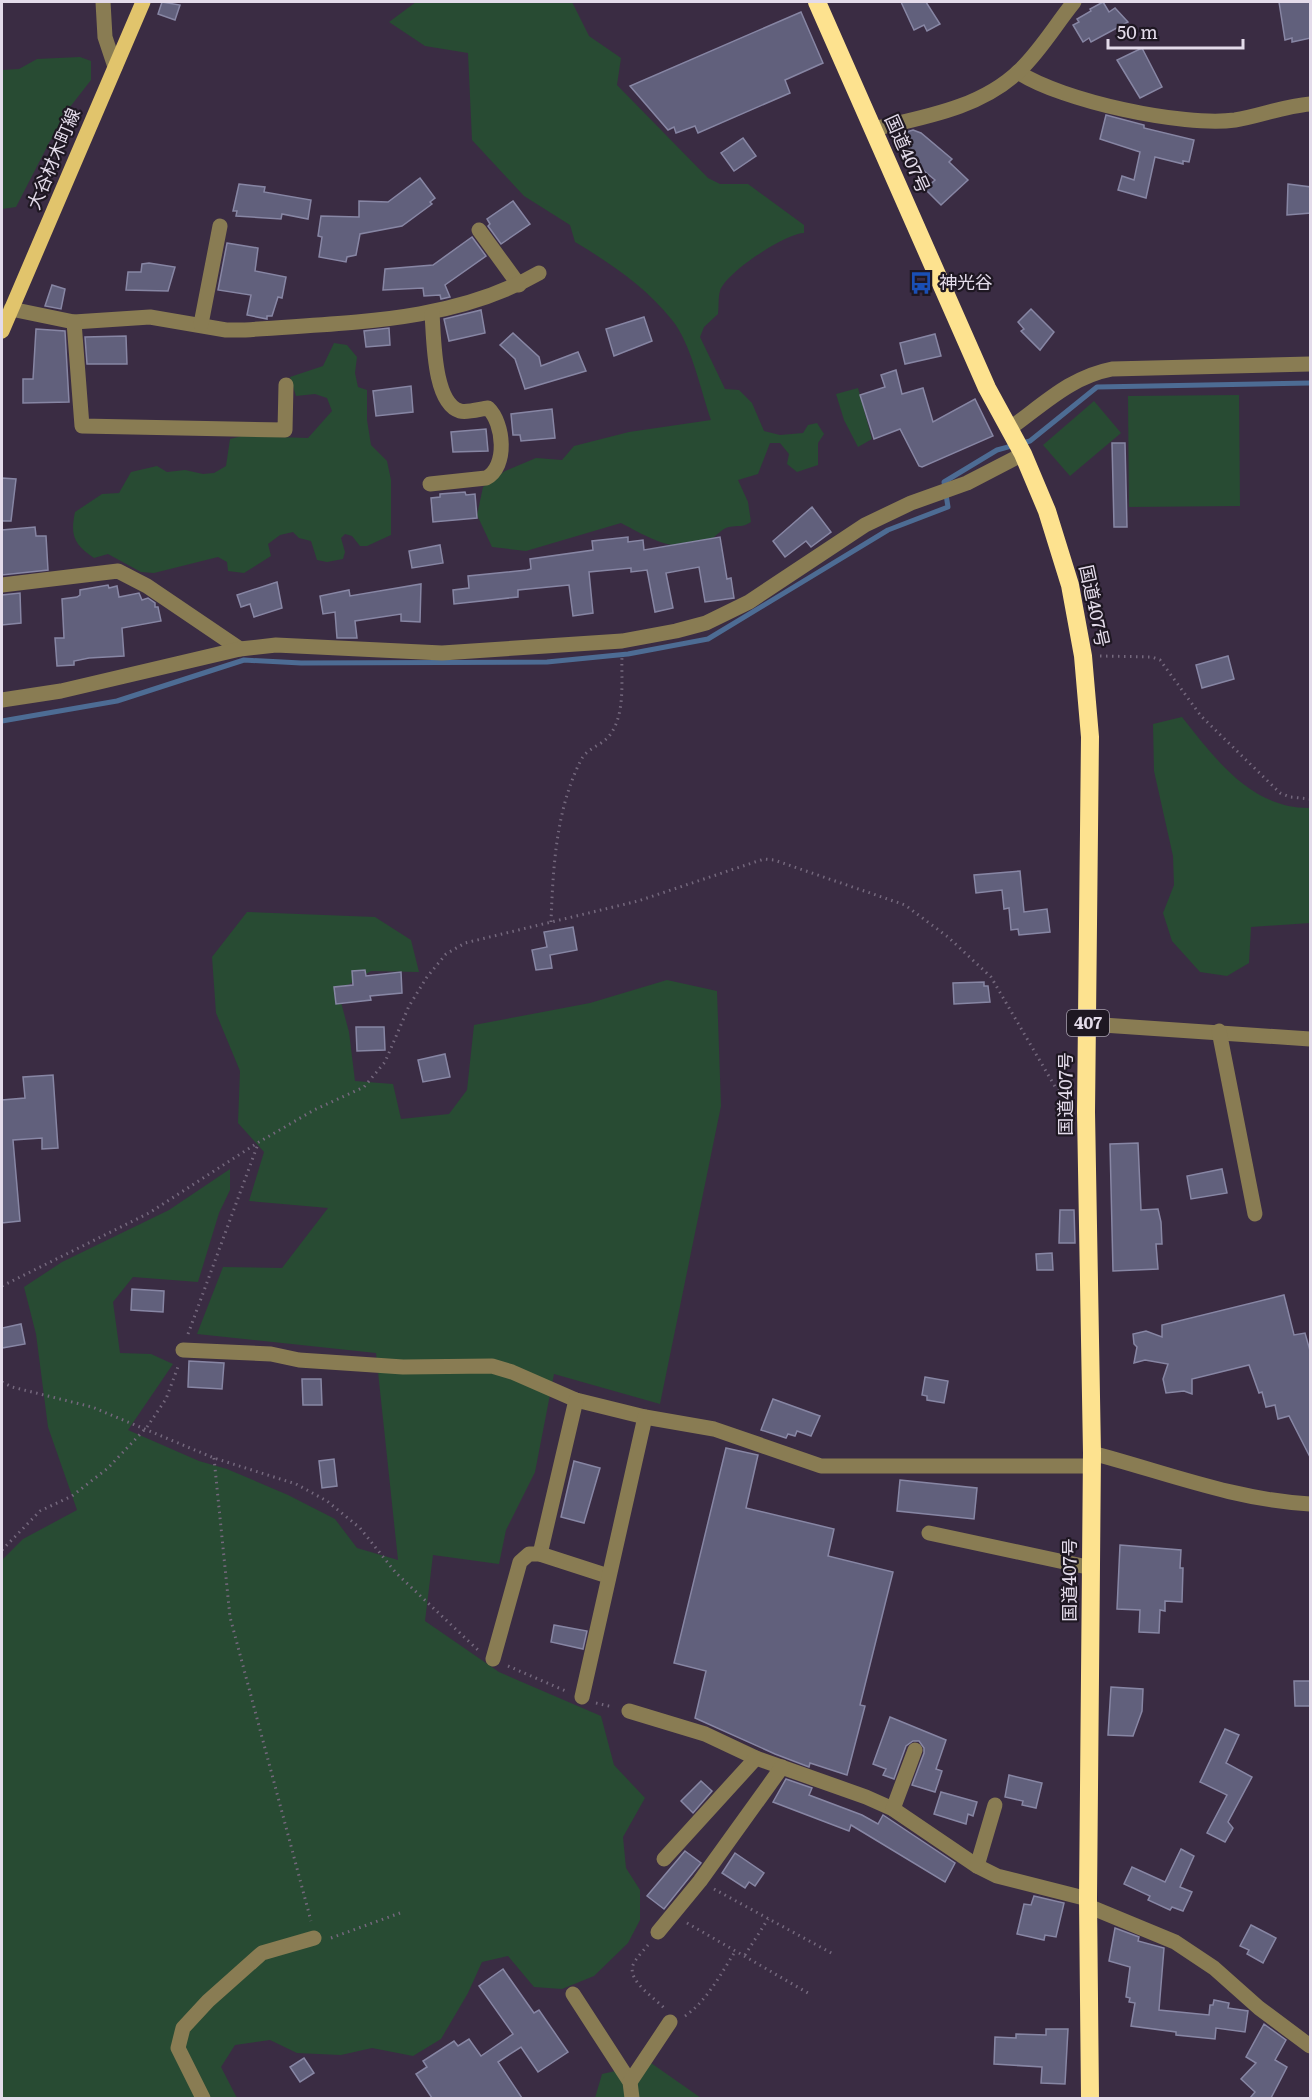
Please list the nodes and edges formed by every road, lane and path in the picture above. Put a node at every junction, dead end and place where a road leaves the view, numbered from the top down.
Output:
1 (103, 2) edge
2 (142, 2) edge
3 (817, 2) edge
4 (1074, 2) edge
5 (115, 67) junction
6 (1018, 72) junction
7 (1311, 104) edge
8 (873, 129) junction
9 (220, 226) dead end
10 (479, 230) dead end
11 (539, 273) dead end
12 (519, 285) junction
13 (11, 309) junction
14 (432, 314) junction
15 (75, 322) junction
16 (201, 324) junction
17 (2, 331) edge
18 (1311, 364) edge
19 (286, 385) dead end
20 (1010, 429) junction
21 (1023, 454) junction
22 (430, 484) dead end
23 (2, 585) edge
24 (622, 641) junction
25 (240, 649) junction
26 (1083, 656) junction
27 (2, 700) edge
28 (1311, 799) edge
29 (551, 922) junction
30 (1088, 1024) junction
31 (1219, 1031) junction
32 (1311, 1039) edge
33 (1086, 1112) junction
34 (259, 1142) junction
35 (1255, 1214) dead end
36 (2, 1286) edge
37 (183, 1350) junction
38 (2, 1382) edge
39 (576, 1400) junction
40 (645, 1417) junction
41 (147, 1427) junction
42 (214, 1458) junction
43 (1091, 1459) junction
44 (1311, 1504) edge
45 (928, 1533) dead end
46 (2, 1550) edge
47 (540, 1554) junction
48 (1092, 1568) junction
49 (608, 1576) junction
50 (493, 1659) junction
51 (582, 1697) junction
52 (629, 1711) joint
53 (915, 1750) dead end
54 (756, 1758) junction
55 (782, 1767) junction
56 (995, 1805) dead end
57 (893, 1809) junction
58 (664, 1859) dead end
59 (977, 1866) junction
60 (700, 1881) junction
61 (1088, 1903) junction
62 (400, 1913) dead end
63 (672, 1914) junction
64 (769, 1919) junction
65 (658, 1932) joint
66 (314, 1938) junction
67 (736, 1950) junction
68 (745, 1955) junction
69 (835, 1955) dead end
70 (808, 1993) dead end
71 (573, 1994) dead end
72 (670, 2022) junction
73 (1311, 2046) edge
74 (630, 2082) junction
75 (203, 2098) edge
76 (632, 2098) edge
77 (1090, 2098) edge

1 - 5 street
2 - 5 main road, 大谷材木町線
3 - 8 highway, 国道407号 / 407
4 - 6 street
5 - 13 main road, 大谷材木町線
6 - 7 street
6 - 8 street
8 - 20 highway, 国道407号 / 407
9 - 16 street
10 - 12 street
11 - 12 street
12 - 14 street
13 - 15 street
13 - 17 main road, 大谷材木町線
14 - 16 street
14 - 22 street
15 - 16 street
15 - 19 street
18 - 20 street
20 - 21 highway, 国道407号 / 407
21 - 24 street
21 - 26 highway, 国道407号 / 407
23 - 25 street
24 - 25 street
24 - 29 path
25 - 27 street
26 - 28 path
26 - 30 highway, 国道407号 / 407
29 - 33 path
29 - 34 path
30 - 31 street
30 - 33 highway, 国道407号 / 407
31 - 32 street
31 - 35 street
33 - 43 highway, 国道407号 / 407
34 - 36 path
34 - 37 path
37 - 39 street
37 - 41 path
38 - 41 path
39 - 40 street
39 - 47 street
40 - 43 street
40 - 49 street
41 - 42 path
41 - 46 path
42 - 50 path
42 - 66 path
43 - 44 street
43 - 48 highway, 国道407号 / 407
45 - 48 street
47 - 49 street
47 - 50 street
48 - 61 highway, 国道407号 / 407
49 - 51 street
50 - 51 path
51 - 52 path
52 - 54 street
53 - 57 street
54 - 55 street
54 - 58 street
55 - 57 street
55 - 60 street
56 - 59 street
57 - 59 street
59 - 61 street
60 - 63 street
60 - 64 path
61 - 73 street
61 - 77 highway, 国道407号 / 407
62 - 66 path
63 - 65 street
63 - 67 path
64 - 68 path
64 - 69 path
65 - 72 path
66 - 75 street
67 - 68 path
67 - 72 path
68 - 70 path
71 - 74 street
72 - 74 street
74 - 76 street

